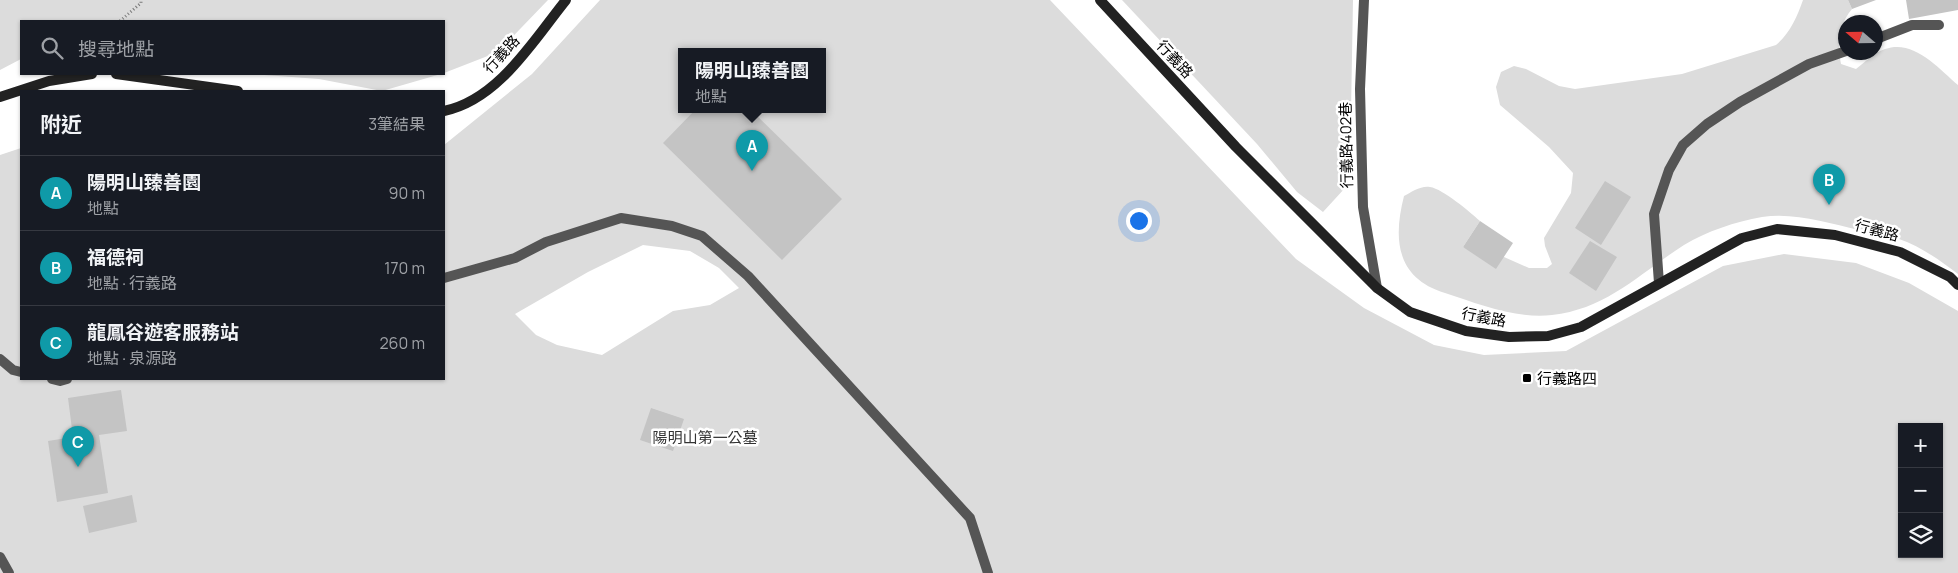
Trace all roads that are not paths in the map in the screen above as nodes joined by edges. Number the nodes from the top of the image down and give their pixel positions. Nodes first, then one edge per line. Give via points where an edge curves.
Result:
1 (566, 0) edge
2 (1100, 0) edge
3 (1364, 0) edge
4 (1939, 25) dead end
5 (1883, 36) edge
6 (1838, 53) edge
7 (86, 75) edge
8 (123, 75) edge
9 (20, 90) edge
10 (21, 90) edge
11 (231, 90) edge
12 (0, 97) edge
13 (445, 111) edge
14 (445, 278) edge
15 (1659, 283) junction
16 (1958, 285) edge
17 (1377, 288) junction
18 (0, 359) edge
19 (20, 372) edge
20 (0, 557) edge
21 (9, 573) edge
22 (988, 573) edge

1 - 13 street, 行義路 via 516,62 491,87 461,107
2 - 17 street, 行義路 via 1236,147
3 - 17 street, 行義路402巷 via 1361,173 1363,207
4 - 5 street via 1912,26
6 - 15 street via 1809,64 1740,102 1707,124 1684,145 1669,170 1654,214
7 - 10 street via 49,81
8 - 11 street
9 - 12 street
14 - 22 street via 515,258 546,242 621,218 672,226 702,236 748,276 970,518
15 - 16 street, 行義路 via 1742,238 1777,229 1835,235 1900,252 1950,277
15 - 17 street, 行義路 via 1581,327 1548,336 1528,337 1466,331 1410,312
18 - 19 street
20 - 21 street

